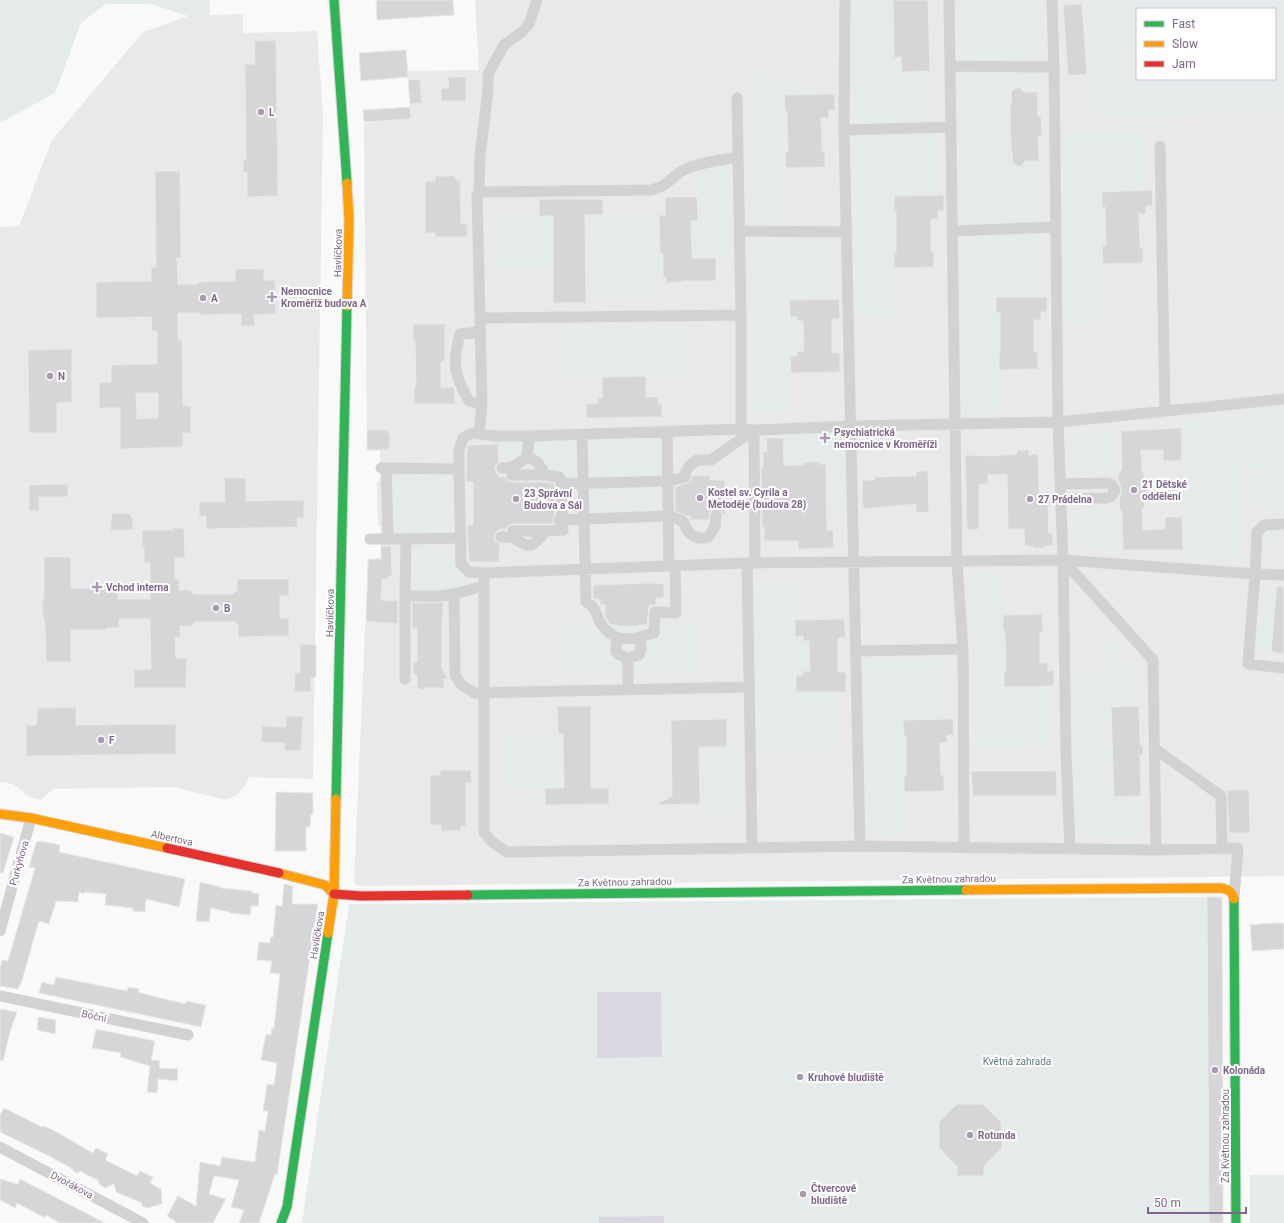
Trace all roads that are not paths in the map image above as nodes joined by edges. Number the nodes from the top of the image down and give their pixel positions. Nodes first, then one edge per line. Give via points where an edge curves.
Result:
1 (334, 0) edge
2 (537, 0) edge
3 (845, 0) edge
4 (949, 0) edge
5 (1052, 0) edge
6 (950, 66) junction
7 (1054, 67) junction
8 (737, 98) dead end
9 (951, 127) junction
10 (844, 130) junction
11 (1160, 146) dead end
12 (738, 157) junction
13 (479, 192) junction
14 (1056, 227) junction
15 (740, 231) junction
16 (953, 231) junction
17 (847, 232) junction
18 (741, 315) junction
19 (480, 318) junction
20 (480, 332) junction
21 (1284, 399) edge
22 (482, 404) junction
23 (1165, 411) junction
24 (1058, 422) junction
25 (956, 425) junction
26 (851, 426) junction
27 (741, 429) junction
28 (754, 430) junction
29 (667, 431) junction
30 (479, 434) junction
31 (582, 434) junction
32 (529, 436) junction
33 (527, 458) junction
34 (459, 469) junction
35 (545, 475) junction
36 (668, 481) junction
37 (583, 483) junction
38 (562, 484) junction
39 (1060, 484) junction
40 (1061, 498) junction
41 (716, 515) dead end
42 (668, 516) junction
43 (584, 519) junction
44 (561, 520) junction
45 (1284, 524) edge
46 (506, 537) dead end
47 (461, 538) junction
48 (370, 539) dead end
49 (388, 539) junction
50 (406, 539) junction
51 (1063, 560) junction
52 (957, 562) junction
53 (751, 563) junction
54 (854, 563) junction
55 (672, 566) junction
56 (585, 569) junction
57 (484, 573) junction
58 (1255, 574) junction
59 (1284, 575) edge
60 (484, 586) junction
61 (454, 594) junction
62 (405, 596) junction
63 (636, 638) junction
64 (620, 639) junction
65 (962, 649) junction
66 (856, 651) junction
67 (628, 658) junction
68 (1284, 668) edge
69 (405, 679) dead end
70 (749, 687) junction
71 (628, 689) junction
72 (485, 692) junction
73 (1155, 749) junction
74 (0, 814) edge
75 (31, 818) junction
76 (860, 846) junction
77 (752, 847) junction
78 (964, 847) junction
79 (1070, 848) junction
80 (1222, 848) junction
81 (1156, 850) junction
82 (334, 894) junction
83 (1234, 898) junction
84 (0, 930) edge
85 (0, 996) edge
86 (188, 1035) dead end
87 (0, 1147) edge
88 (143, 1223) edge
89 (281, 1223) edge
90 (1236, 1223) edge

1 - 82 street, Havlíčkova via 349,220
2 - 13 street via 529,24 504,46 488,74
3 - 10 street
4 - 6 street
5 - 7 street
6 - 7 street
6 - 9 street
7 - 14 street
8 - 12 street
9 - 10 street
9 - 16 street
10 - 17 street
11 - 23 street
12 - 13 street via 693,166 678,173 665,185 651,190
12 - 15 street
13 - 19 street
14 - 16 street
14 - 24 street
15 - 17 street
15 - 18 street
16 - 25 street
17 - 26 street
18 - 19 street
18 - 27 street
19 - 20 street
20 - 22 street
20 - 22 street via 460,334 455,358 460,386 469,401
21 - 23 street
22 - 30 street
23 - 24 street
24 - 25 street
24 - 39 street
25 - 26 street
25 - 52 street
26 - 28 street
26 - 54 street
27 - 28 street
27 - 29 street
28 - 36 street via 712,460 697,460 689,466 685,477
28 - 53 street
29 - 31 street
29 - 36 street
30 - 32 street
30 - 34 street via 472,433 463,438 459,450
31 - 32 street
31 - 37 street
32 - 33 street
33 - 35 street via 536,461
33 - 35 street via 507,467 512,475
34 - 47 street
34 - 49 street via 383,468
35 - 38 street via 559,477
36 - 37 street
36 - 42 street
37 - 38 street
37 - 43 street
38 - 44 street
39 - 40 street
39 - 40 street via 1108,483 1112,484 1115,491 1107,498
40 - 51 street
41 - 42 street via 715,527 708,537 702,539 689,531 685,523
42 - 43 street
42 - 55 street
43 - 44 street
43 - 56 street
44 - 46 street via 563,530 545,531 532,545
45 - 58 street via 1264,525 1257,532
47 - 50 street
47 - 57 street via 461,564 469,572
48 - 49 street
49 - 50 street
50 - 62 street
51 - 52 street
51 - 58 street
51 - 73 street via 1153,660
51 - 79 street
52 - 54 street
52 - 65 street
53 - 54 street
53 - 55 street
53 - 70 street
54 - 66 street
55 - 56 street
55 - 63 street via 676,613 655,612 654,633
56 - 57 street
56 - 64 street via 586,602 593,606 601,625
57 - 60 street
58 - 59 street
58 - 68 street via 1248,664
60 - 61 street
60 - 72 street
61 - 62 street
61 - 72 street via 455,674 458,682 465,688 475,693
62 - 69 street
63 - 64 street
63 - 67 street via 640,641 642,649 639,654
64 - 67 street via 616,644 616,652
65 - 66 street
65 - 78 street
66 - 76 street
67 - 71 street
70 - 71 street
70 - 77 street
71 - 72 street
72 - 77 street via 484,832 492,842 507,852
73 - 80 street via 1221,796
73 - 81 street
74 - 75 street, Albertova
75 - 82 street, Albertova via 325,884
75 - 84 street, Purkyňova
76 - 77 street
76 - 78 street
78 - 79 street
79 - 81 street
80 - 81 street
80 - 83 street via 1238,848
82 - 83 street, Za Květnou zahradou via 361,896 1220,888 1228,889
82 - 89 street, Havlíčkova via 287,1207
83 - 90 street, Za Květnou zahradou
85 - 86 street, Boční
87 - 88 street, Dvořákova

